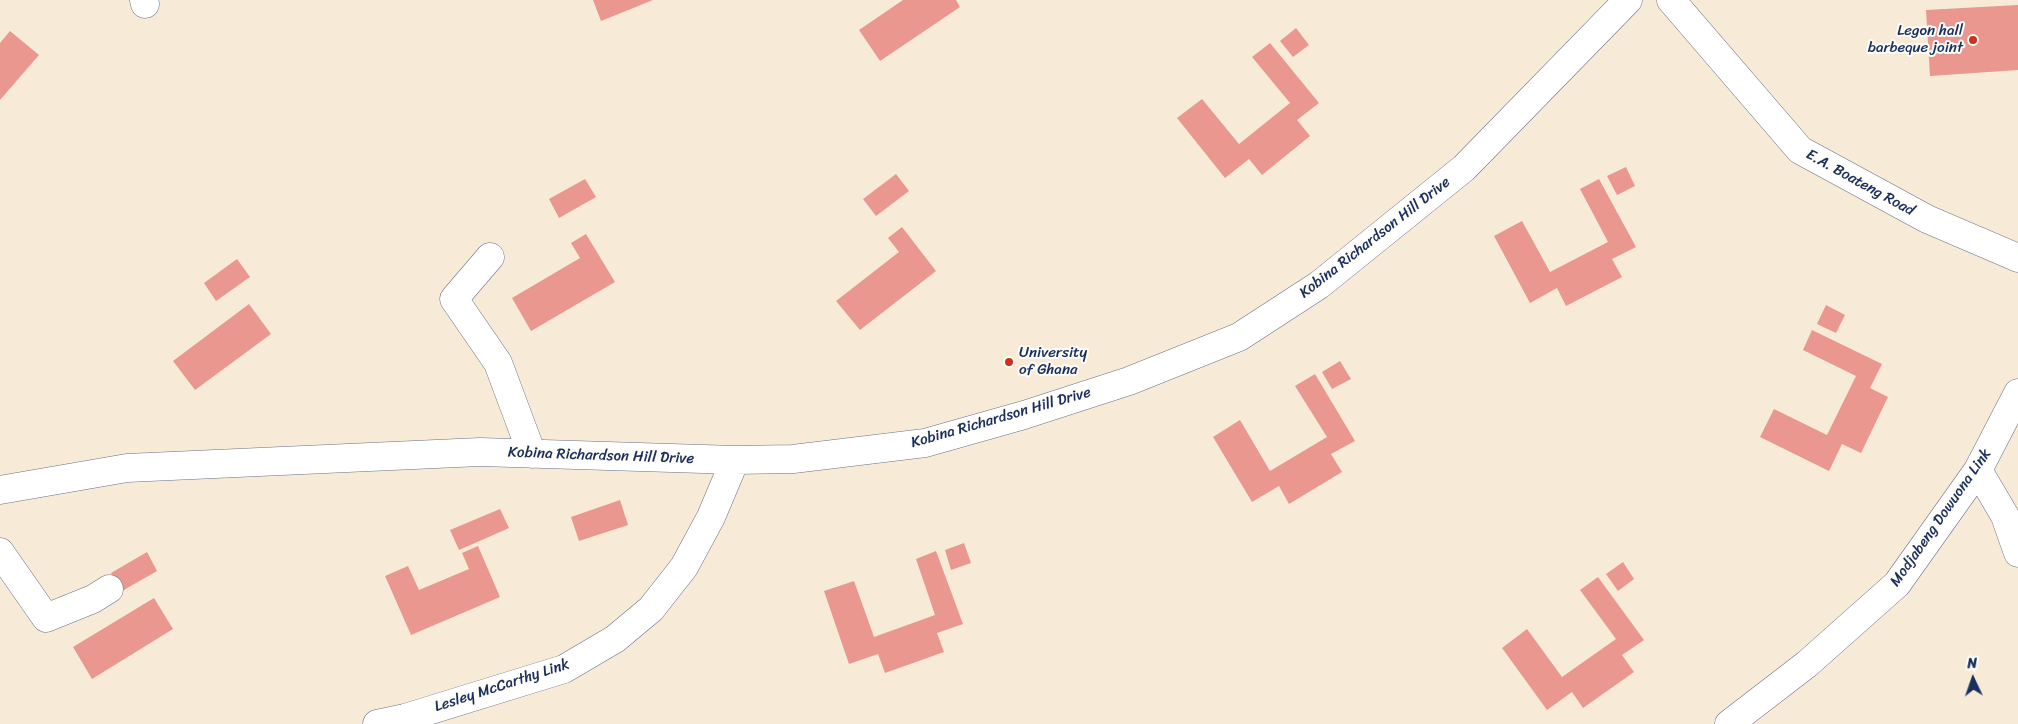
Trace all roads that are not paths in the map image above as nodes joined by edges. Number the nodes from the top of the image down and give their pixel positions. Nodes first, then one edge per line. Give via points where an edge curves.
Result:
1 (1628, 0) edge
2 (1671, 0) edge
3 (490, 257) dead end
4 (2018, 258) edge
5 (2018, 393) edge
6 (532, 454) junction
7 (735, 460) junction
8 (1978, 470) junction
9 (0, 490) edge
10 (0, 552) edge
11 (2018, 553) edge
12 (109, 589) dead end
13 (455, 713) edge
14 (377, 724) edge
15 (1729, 724) edge

1 - 7 street, Kobina Richardson Hill Drive via 1464,168 1319,285 1239,337 1129,381 926,443 793,459
2 - 4 street, E.A. Boateng Road via 1800,150 1927,219
3 - 6 street via 454,299 498,363
5 - 8 street, Modjabeng Dowuona Link
6 - 7 street, Kobina Richardson Hill Drive
6 - 9 street, Kobina Richardson Hill Drive via 480,452 127,468
7 - 13 street, Lesley McCarthy Link via 711,517 684,567 651,609 615,639 564,669
8 - 11 street via 2005,516
8 - 15 street, Modjabeng Dowuona Link via 1897,584 1807,664
10 - 12 street via 46,618
13 - 14 street, Lesley McCarthy Link

